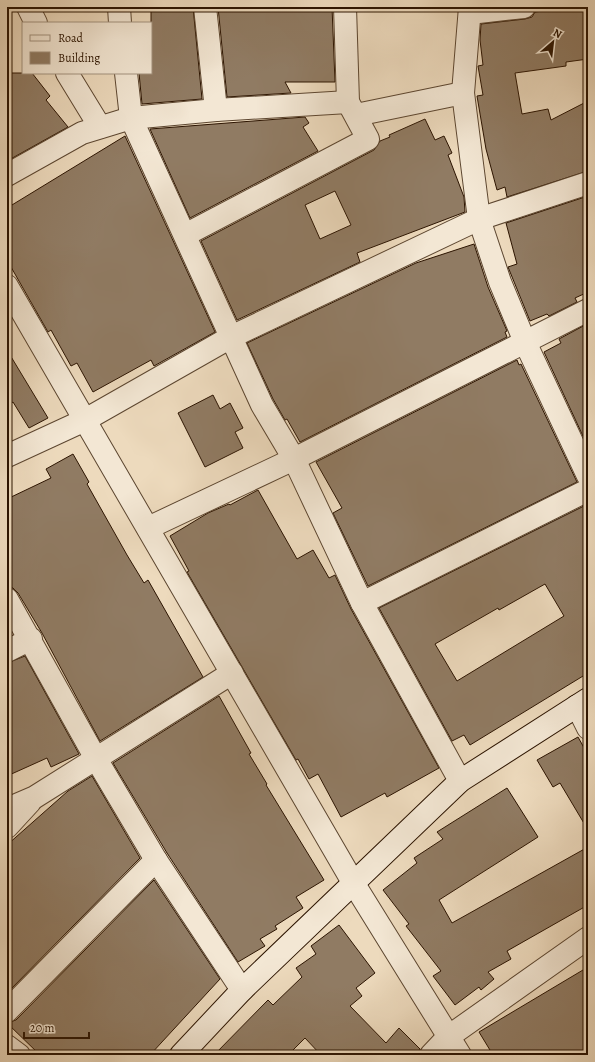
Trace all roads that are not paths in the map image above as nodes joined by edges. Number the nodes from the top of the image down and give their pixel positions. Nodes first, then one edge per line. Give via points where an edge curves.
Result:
1 (119, 7) edge
2 (205, 7) edge
3 (345, 7) edge
4 (524, 7) edge
5 (470, 10) edge
6 (120, 22) edge
7 (68, 74) edge
8 (126, 74) edge
9 (463, 93) junction
10 (352, 108) junction
11 (216, 110) junction
12 (131, 118) junction
13 (100, 127) junction
14 (7, 175) edge
15 (588, 183) edge
16 (479, 219) junction
17 (185, 235) junction
18 (7, 286) edge
19 (588, 310) edge
20 (231, 337) junction
21 (525, 342) junction
22 (85, 420) junction
23 (7, 456) edge
24 (294, 459) junction
25 (588, 476) edge
26 (588, 490) edge
27 (148, 528) junction
28 (7, 599) edge
29 (362, 603) junction
30 (31, 640) junction
31 (7, 651) edge
32 (232, 673) junction
33 (582, 703) edge
34 (588, 728) edge
35 (95, 758) junction
36 (460, 781) junction
37 (35, 797) junction
38 (7, 809) edge
39 (7, 827) edge
40 (156, 860) junction
41 (354, 884) junction
42 (588, 938) edge
43 (242, 990) junction
44 (7, 1011) edge
45 (448, 1037) junction
46 (7, 1046) edge
47 (19, 1055) edge
48 (181, 1055) edge
49 (431, 1055) edge
50 (460, 1055) edge

1 - 6 street
2 - 11 street
3 - 10 street
4 - 5 street
5 - 9 street
7 - 13 street
8 - 12 street
9 - 10 street
9 - 16 street
10 - 11 street
10 - 17 street via 368,140
11 - 12 street
12 - 13 street
12 - 17 street
13 - 14 street via 82,133
15 - 16 street
16 - 20 street
16 - 21 street via 500,282
17 - 20 street
18 - 22 street
19 - 21 street
20 - 22 street
20 - 24 street via 262,405
21 - 24 street
21 - 25 street
22 - 23 street
22 - 27 street
24 - 27 street
24 - 29 street
26 - 29 street
27 - 32 street
28 - 30 street
29 - 36 street
30 - 31 street
30 - 35 street
32 - 35 street
32 - 41 street
33 - 34 street
33 - 36 street
35 - 37 street
35 - 40 street
36 - 41 street
37 - 38 street
37 - 39 street
40 - 43 street
40 - 44 street
41 - 43 street
41 - 45 street
42 - 45 street
43 - 48 street
45 - 49 street
45 - 50 street
46 - 47 street

